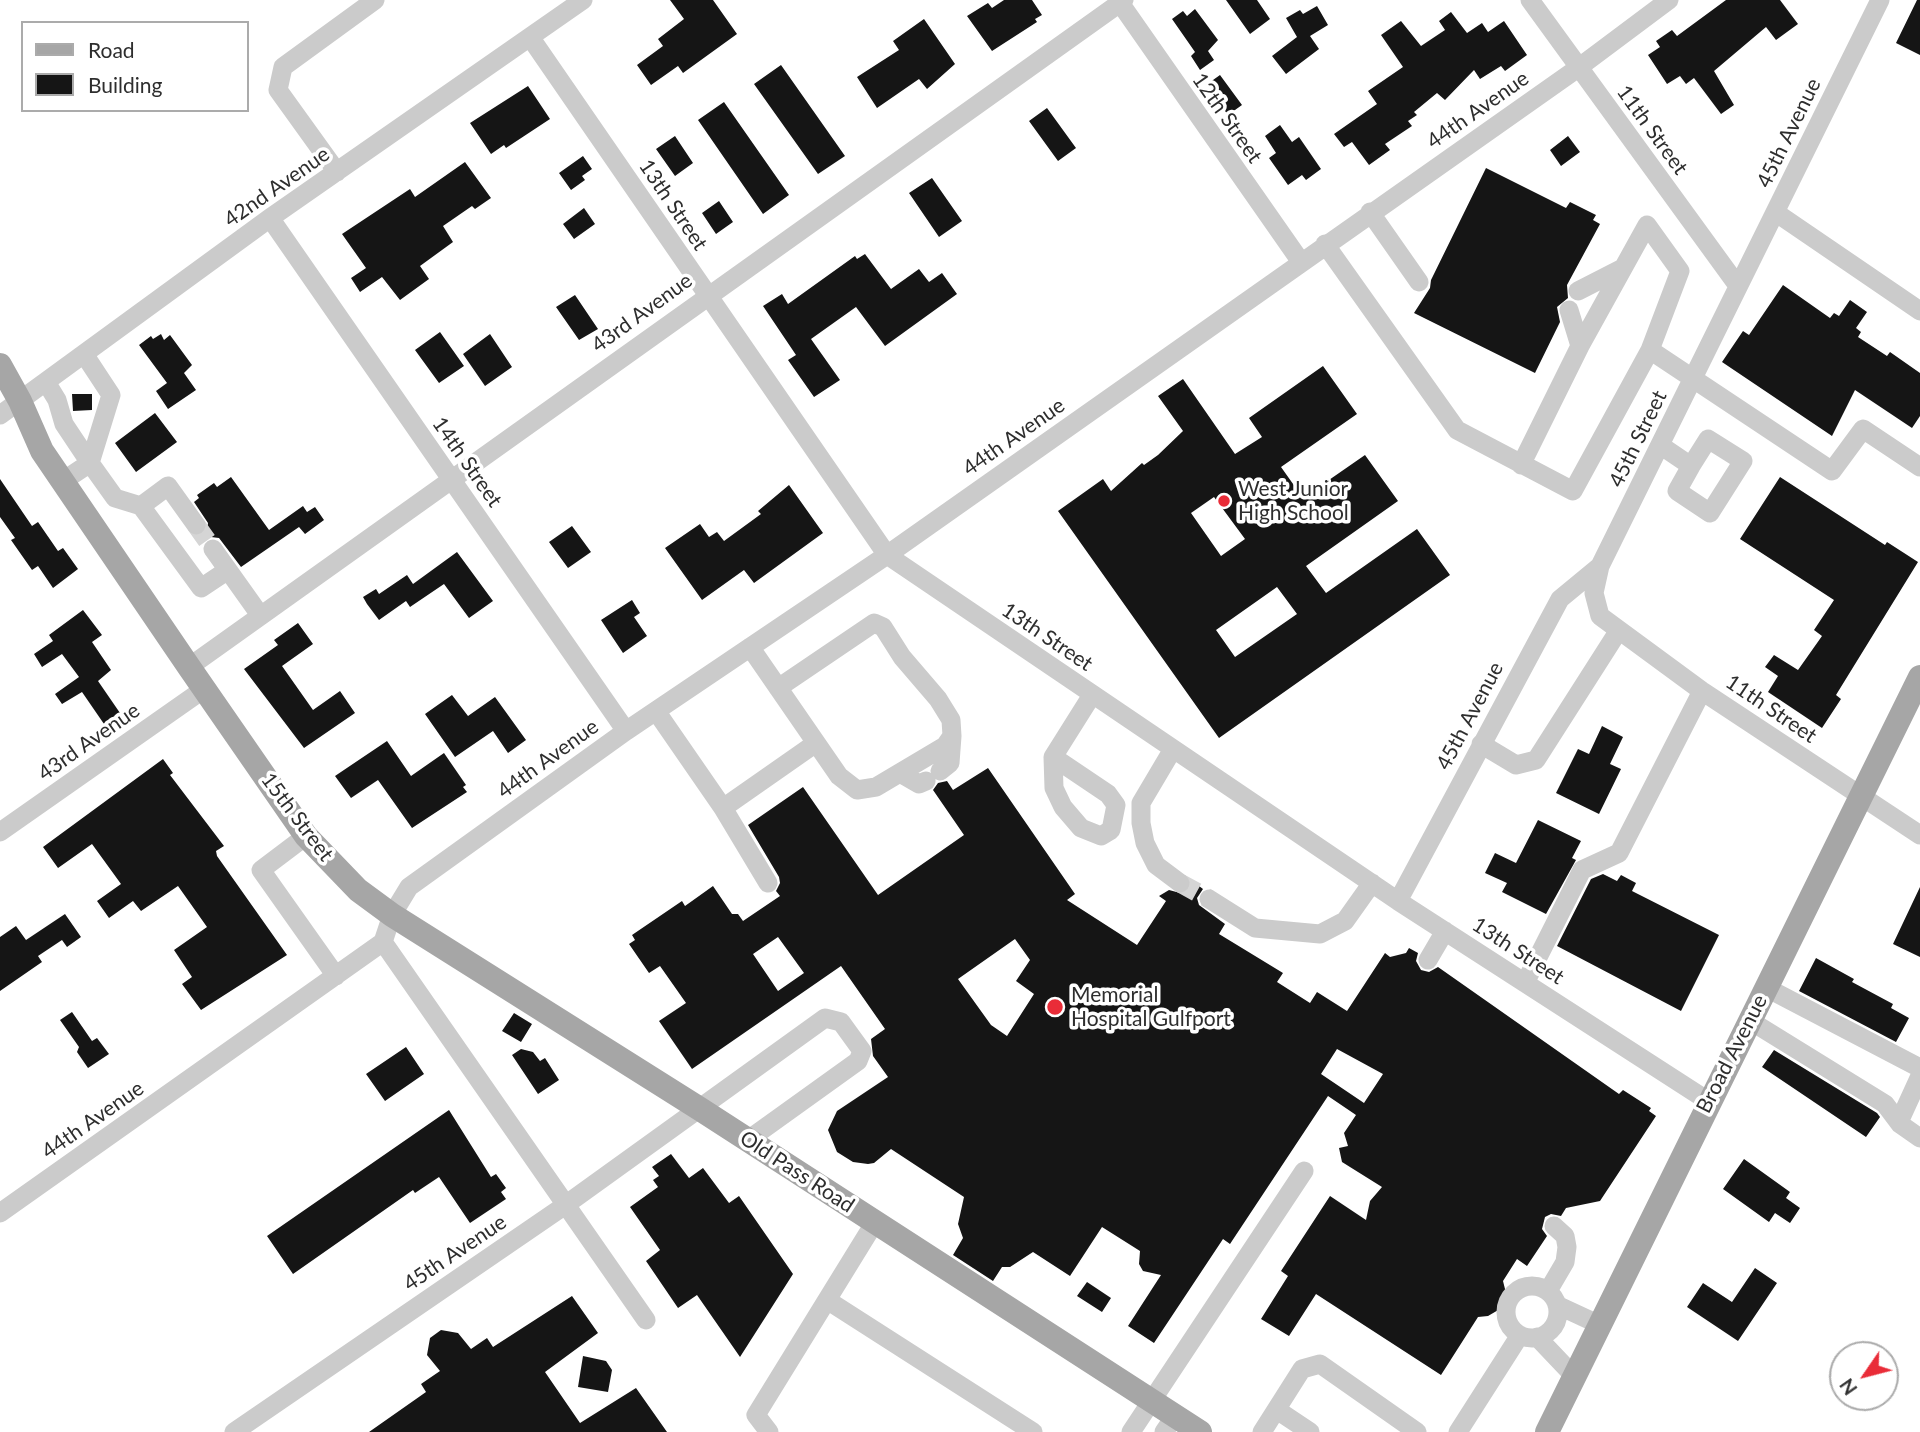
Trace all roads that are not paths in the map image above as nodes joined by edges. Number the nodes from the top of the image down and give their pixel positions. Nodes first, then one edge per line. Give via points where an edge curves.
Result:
1 (375, 0) edge
2 (583, 0) edge
3 (1530, 0) edge
4 (1669, 0) edge
5 (1880, 0) edge
6 (1121, 1) edge
7 (530, 37) junction
8 (1578, 68) junction
9 (337, 172) junction
10 (1370, 212) junction
11 (1775, 212) junction
12 (270, 218) junction
13 (1325, 244) junction
14 (1301, 262) junction
15 (1621, 269) junction
16 (1419, 282) dead end
17 (1738, 286) junction
18 (1578, 291) dead end
19 (707, 295) junction
20 (1569, 310) dead end
21 (1920, 311) edge
22 (1580, 346) junction
23 (1650, 350) junction
24 (84, 354) junction
25 (0, 365) edge
26 (1693, 377) junction
27 (46, 382) junction
28 (20, 401) junction
29 (0, 415) edge
30 (1660, 444) junction
31 (90, 463) junction
32 (1521, 465) junction
33 (1691, 466) dead end
34 (1920, 467) edge
35 (451, 478) junction
36 (62, 481) junction
37 (141, 506) junction
38 (196, 525) tunnel mouth
39 (213, 549) tunnel mouth
40 (887, 555) junction
41 (1600, 566) junction
42 (228, 570) junction
43 (260, 615) junction
44 (1600, 616) joint
45 (1619, 630) junction
46 (750, 647) junction
47 (189, 667) junction
48 (1920, 677) edge
49 (778, 688) junction
50 (204, 689) junction
51 (1702, 691) junction
52 (1092, 695) junction
53 (656, 710) junction
54 (626, 731) junction
55 (952, 737) junction
56 (816, 743) junction
57 (1481, 744) junction
58 (1173, 749) junction
59 (1053, 757) dead end
60 (900, 773) junction
61 (1861, 796) junction
62 (723, 808) junction
63 (0, 832) edge
64 (1920, 835) edge
65 (306, 836) junction
66 (768, 883) dead end
67 (1180, 883) tunnel mouth
68 (1372, 883) junction
69 (1209, 899) tunnel mouth
70 (1398, 901) junction
71 (392, 915) junction
72 (1445, 931) junction
73 (383, 942) junction
74 (1428, 960) dead end
75 (336, 976) junction
76 (1525, 983) junction
77 (1765, 987) junction
78 (1749, 1020) junction
79 (1920, 1068) edge
80 (1920, 1076) edge
81 (1708, 1101) junction
82 (700, 1109) junction
83 (1899, 1122) junction
84 (1920, 1138) edge
85 (748, 1140) junction
86 (1304, 1171) dead end
87 (564, 1206) junction
88 (0, 1213) edge
89 (875, 1222) junction
90 (1554, 1226) dead end
91 (1553, 1298) junction
92 (827, 1300) junction
93 (646, 1320) dead end
94 (1598, 1324) junction
95 (1529, 1336) junction
96 (1574, 1376) junction
97 (1151, 1401) junction
98 (1277, 1410) junction
99 (1170, 1424) edge
100 (234, 1432) edge
101 (769, 1432) edge
102 (1033, 1432) edge
103 (1130, 1432) edge
104 (1200, 1432) edge
105 (1262, 1432) edge
106 (1310, 1432) edge
107 (1417, 1432) edge
108 (1458, 1432) edge
109 (1546, 1432) edge

1 - 9 street via 283,67 278,90
2 - 7 street, 42nd Avenue
3 - 8 street, 11th Street
4 - 8 street, 44th Avenue
5 - 11 street, 45th Avenue
6 - 14 street, 12th Street
6 - 19 street, 43rd Avenue
7 - 9 street, 42nd Avenue
7 - 19 street, 13th Street
8 - 10 street, 44th Avenue
8 - 17 street, 11th Street
9 - 12 street, 42nd Avenue
10 - 13 street, 44th Avenue
10 - 16 street
11 - 17 street, 45th Avenue
11 - 21 street
12 - 24 street, 42nd Avenue
12 - 35 street, 14th Street
13 - 14 street, 44th Avenue
13 - 32 street via 1457,430
14 - 40 street, 44th Avenue
15 - 18 street
15 - 22 street
15 - 23 street via 1647,225 1680,271
17 - 26 street, 45th Street
19 - 35 street, 43rd Avenue
19 - 40 street, 13th Street
20 - 22 street
22 - 32 street
23 - 26 street
23 - 32 street via 1573,491
24 - 27 street, 42nd Avenue
24 - 31 street via 111,395
25 - 28 main road, 15th Street
26 - 30 street, 45th Street
26 - 34 street via 1832,471 1863,429
27 - 28 street, 42nd Avenue
27 - 31 street via 64,424
28 - 29 street, 42nd Avenue
28 - 36 main road, 15th Street via 42,451
30 - 33 street
30 - 41 street, 45th Street
31 - 36 street
31 - 37 street via 115,498
35 - 43 street, 43rd Avenue
35 - 54 street, 14th Street
36 - 47 main road, 15th Street
37 - 38 street via 168,486
37 - 42 street via 201,589
39 - 42 street
40 - 46 street, 44th Avenue
40 - 52 street, 13th Street
41 - 44 street, 45th Street via 1594,593
41 - 57 street, 45th Avenue via 1560,599
42 - 43 street
43 - 47 street, 43rd Avenue
44 - 45 street, 11th Street
45 - 51 street, 11th Street
45 - 57 street via 1536,760 1516,765
46 - 49 street
46 - 53 street, 44th Avenue
47 - 50 main road, 15th Street
48 - 61 main road, Broad Avenue
49 - 55 street via 873,623 883,627 938,699 951,720
49 - 56 street
50 - 63 street, 43rd Avenue
50 - 65 main road, 15th Street
51 - 61 street, 11th Street
51 - 76 street via 1619,853 1582,870
52 - 58 street, 13th Street
52 - 59 street
53 - 54 street, 44th Avenue
53 - 62 street
54 - 71 street, 44th Avenue via 409,887
55 - 60 street
55 - 60 street via 950,763 933,776 919,784
56 - 60 street via 839,776 857,790 876,787
56 - 62 street
57 - 70 street, 45th Avenue
58 - 67 street via 1141,803 1141,823 1156,865
58 - 68 street, 13th Street
61 - 64 street, 11th Street
61 - 77 main road, Broad Avenue
62 - 66 street
65 - 71 main road, 15th Street via 358,890
65 - 75 street via 261,870
68 - 69 street via 1345,921 1320,934 1255,928
68 - 70 street, 13th Street
70 - 72 street, 13th Street
71 - 73 street
71 - 82 main road, Old Pass Road
72 - 74 street
72 - 76 street, 13th Street
73 - 75 street, 44th Avenue
73 - 87 street
75 - 88 street, 44th Avenue
76 - 81 street, 13th Street
77 - 78 main road, Broad Avenue
77 - 79 street
78 - 81 main road, Broad Avenue
78 - 83 street via 1885,1104
80 - 83 street
81 - 94 main road, Broad Avenue
82 - 85 main road, Old Pass Road
82 - 85 street, 45th Avenue via 825,1018 841,1022 862,1051 858,1061
82 - 87 street, 45th Avenue
83 - 84 street
85 - 89 main road, Old Pass Road
86 - 97 street
87 - 93 street
87 - 100 street, 45th Avenue
89 - 92 street
89 - 97 main road, Old Pass Road
90 - 91 street via 1565,1236 1567,1247
91 - 94 street
91 - 95 street via 1556,1322 1552,1329
91 - 95 street via 1541,1287 1524,1287 1510,1298 1508,1323
92 - 101 street via 756,1415
92 - 102 street
94 - 96 main road, Broad Avenue
95 - 96 street
95 - 108 street
96 - 109 main road, Broad Avenue
97 - 99 main road, Old Pass Road
97 - 103 street
98 - 105 street
98 - 106 street
98 - 107 street via 1302,1369 1320,1364
99 - 104 main road, Old Pass Road

